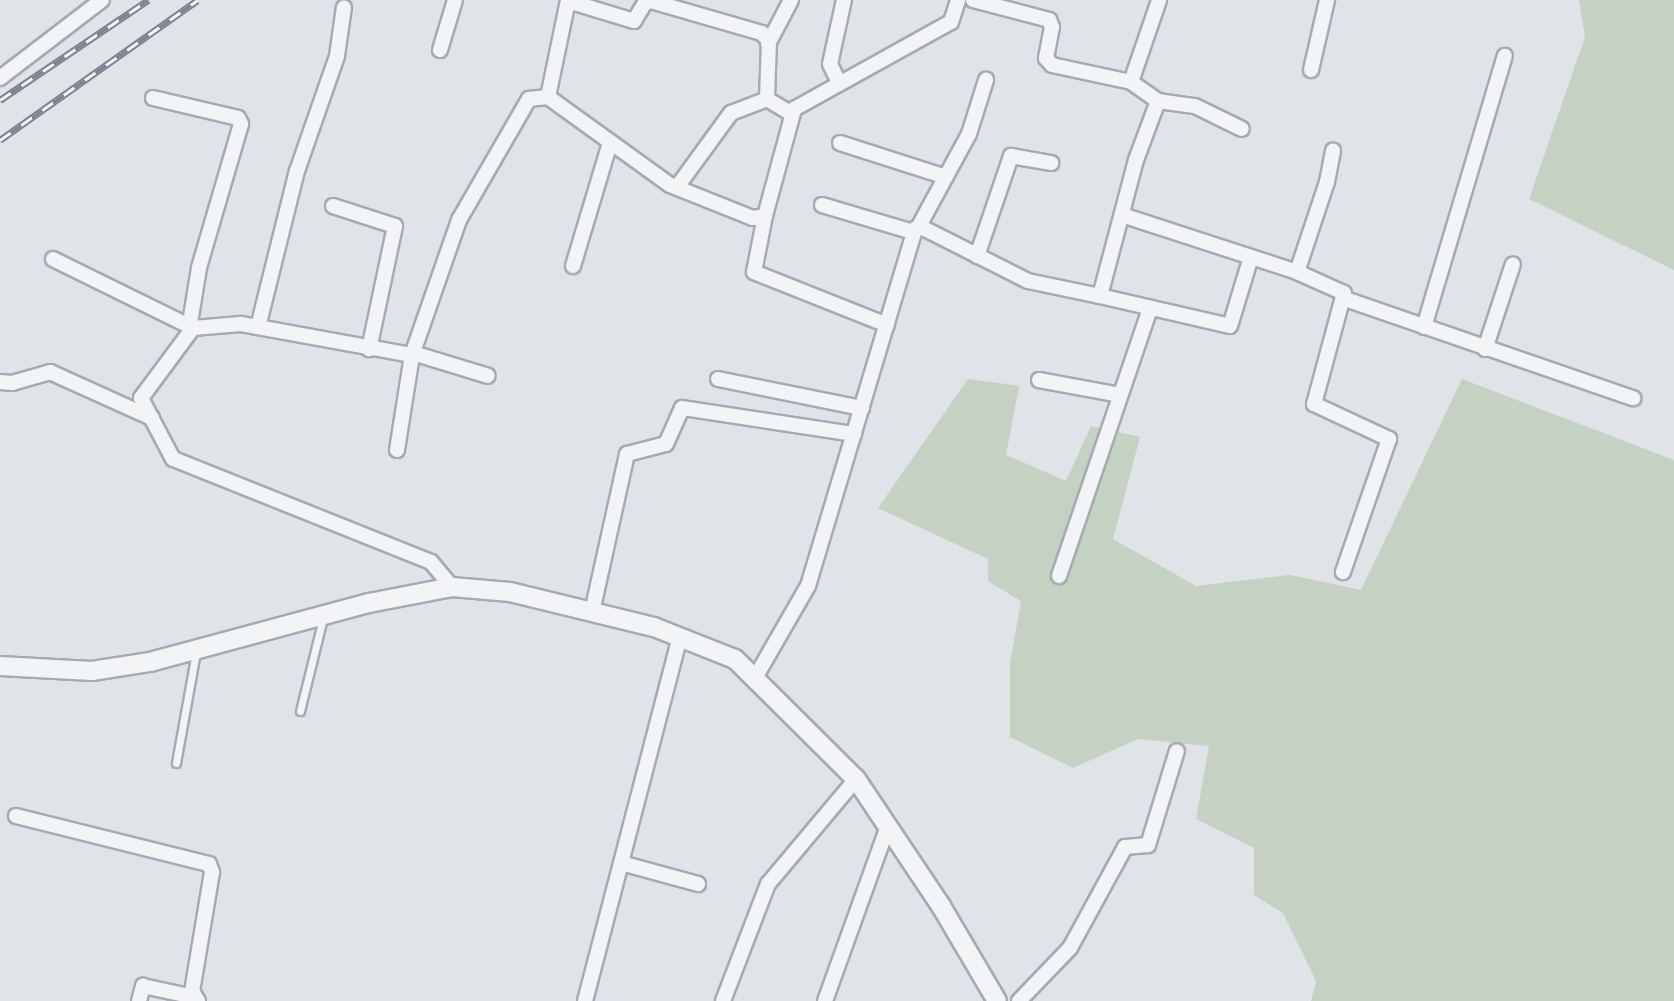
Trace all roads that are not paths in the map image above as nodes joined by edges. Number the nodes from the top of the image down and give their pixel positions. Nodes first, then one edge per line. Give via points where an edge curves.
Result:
1 (102, 0) edge
2 (455, 0) edge
3 (791, 0) edge
4 (844, 0) edge
5 (958, 0) edge
6 (972, 0) edge
7 (1159, 0) edge
8 (1327, 0) edge
9 (568, 1) edge
10 (344, 7) dead end
11 (768, 44) junction
12 (440, 50) dead end
13 (1505, 56) dead end
14 (1311, 70) dead end
15 (0, 78) edge
16 (986, 80) dead end
17 (1130, 82) junction
18 (839, 83) junction
19 (548, 97) junction
20 (153, 98) dead end
21 (767, 99) junction
22 (1158, 101) junction
23 (790, 113) junction
24 (1242, 129) dead end
25 (610, 143) junction
26 (840, 143) dead end
27 (1333, 151) dead end
28 (1051, 163) dead end
29 (946, 177) junction
30 (677, 187) junction
31 (822, 205) dead end
32 (333, 206) dead end
33 (1122, 215) junction
34 (765, 216) junction
35 (916, 229) junction
36 (977, 256) junction
37 (1251, 257) junction
38 (53, 258) dead end
39 (1513, 264) dead end
40 (573, 266) dead end
41 (1297, 272) junction
42 (1100, 296) junction
43 (1345, 299) junction
44 (1150, 308) junction
45 (887, 325) junction
46 (191, 326) junction
47 (258, 327) junction
48 (1424, 327) junction
49 (369, 349) junction
50 (1485, 349) junction
51 (412, 354) junction
52 (488, 376) dead end
53 (718, 379) dead end
54 (1039, 380) dead end
55 (0, 382) edge
56 (1120, 395) junction
57 (1633, 398) dead end
58 (862, 408) junction
59 (152, 418) junction
60 (855, 434) junction
61 (397, 450) dead end
62 (1343, 572) dead end
63 (1059, 576) dead end
64 (452, 587) junction
65 (592, 612) junction
66 (323, 618) junction
67 (680, 637) junction
68 (196, 652) junction
69 (0, 666) edge
70 (755, 678) junction
71 (300, 711) dead end
72 (1177, 751) dead end
73 (176, 763) dead end
74 (856, 779) junction
75 (16, 816) dead end
76 (888, 827) junction
77 (621, 863) junction
78 (698, 884) dead end
79 (196, 999) edge
80 (139, 1001) edge
81 (585, 1001) edge
82 (723, 1001) edge
83 (825, 1001) edge
84 (997, 1001) edge
85 (1018, 1001) edge

1 - 15 street
2 - 12 street
3 - 11 street
4 - 18 street via 830,64
5 - 18 street via 951,22
6 - 17 street via 1049,20 1052,27 1046,58 1052,65
7 - 17 street
8 - 14 street
9 - 11 street via 634,21 651,1 762,33
9 - 19 street
10 - 47 street via 337,56 298,171
11 - 21 street
13 - 48 street
16 - 29 street via 970,134
17 - 22 street
18 - 23 street
19 - 25 street
19 - 51 street via 526,100 470,198
20 - 46 street via 238,118 241,124 199,268
21 - 23 street
21 - 30 street via 731,113
22 - 24 street via 1195,106
22 - 33 street
23 - 34 street
25 - 30 street
25 - 40 street
26 - 29 street
27 - 41 street via 1328,182
28 - 36 street via 1011,156
29 - 35 street
30 - 34 street via 752,218
31 - 35 street
32 - 49 street via 395,226
33 - 37 street
33 - 42 street
34 - 45 street via 754,272
35 - 36 street
35 - 45 street
36 - 42 street via 1028,281
37 - 41 street
37 - 44 street via 1230,326
38 - 46 street via 114,292
39 - 50 street
41 - 43 street via 1341,289
42 - 44 street
43 - 48 street
43 - 62 street via 1314,404 1389,439
44 - 56 street
45 - 58 street
46 - 47 street via 227,323
46 - 59 street via 142,394
47 - 49 street
48 - 50 street
49 - 51 street
50 - 57 street
51 - 52 street
51 - 61 street
53 - 58 street
54 - 56 street
55 - 59 street via 50,372
56 - 63 street
58 - 60 street
59 - 64 street via 177,462 431,562
60 - 65 street via 682,408 666,444 627,454
60 - 70 street via 808,586
64 - 65 street via 510,592
64 - 66 street via 369,603
65 - 67 street
66 - 68 street
66 - 71 lane
67 - 70 street via 735,659
67 - 77 street
68 - 69 street via 92,671
68 - 73 lane
70 - 74 street
72 - 85 street via 1148,845 1125,847 1070,948
74 - 76 street
74 - 82 street via 768,884
75 - 79 street via 209,864 212,872
76 - 83 street
76 - 84 street
77 - 78 street
77 - 81 street
79 - 80 street via 143,986

